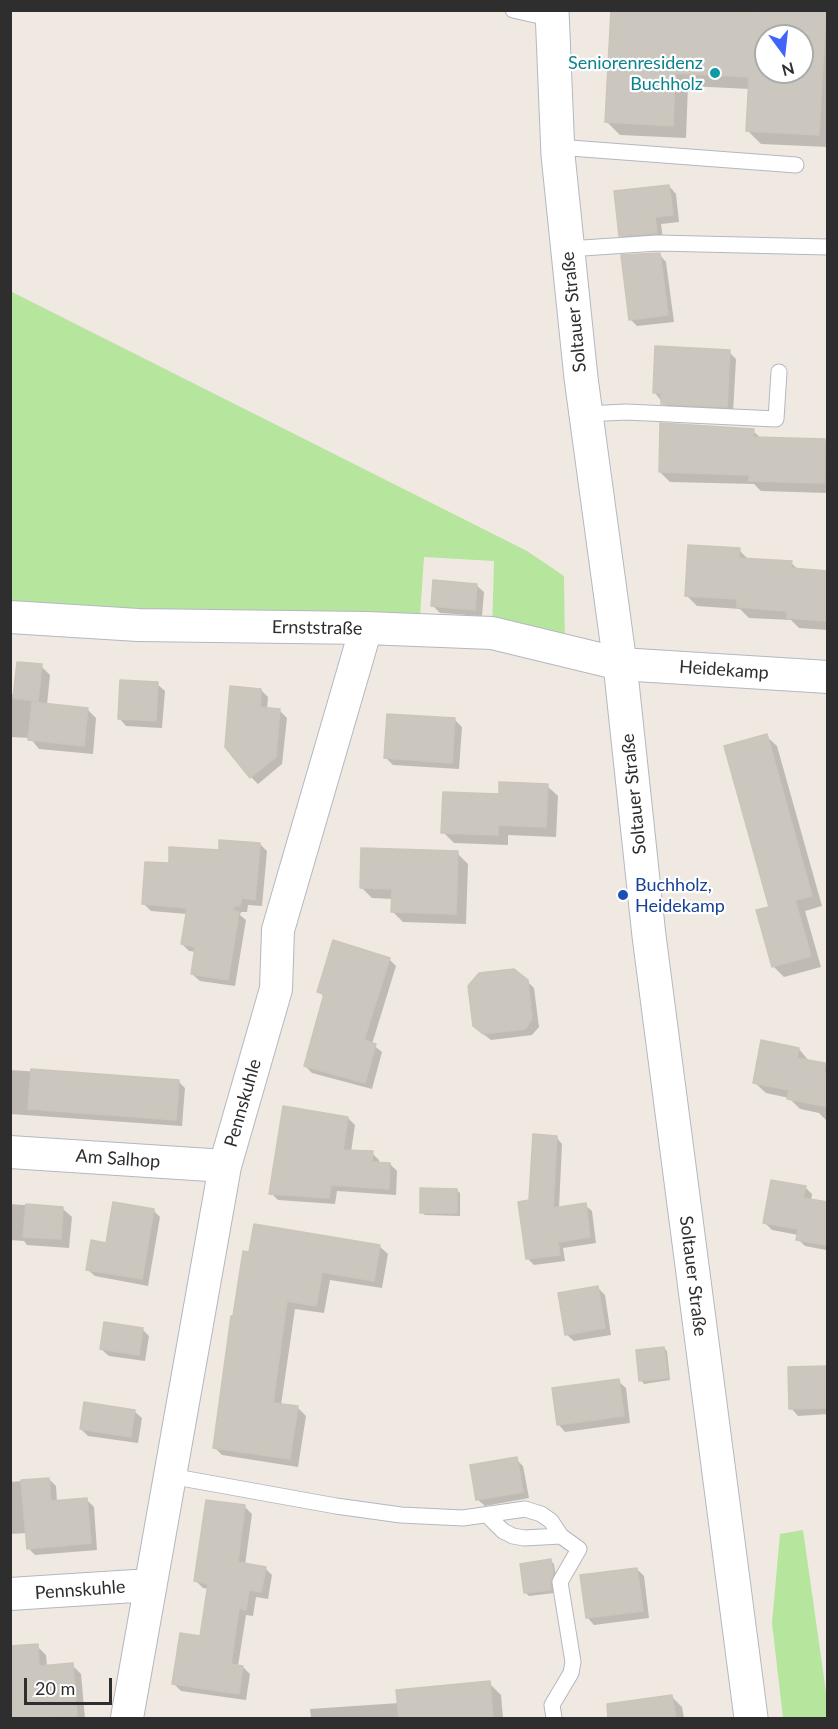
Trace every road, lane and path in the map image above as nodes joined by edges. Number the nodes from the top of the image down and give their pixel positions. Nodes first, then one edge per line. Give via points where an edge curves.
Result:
1 (513, 10) edge
2 (553, 15) edge
3 (557, 147) junction
4 (796, 165) dead end
5 (828, 247) edge
6 (568, 249) junction
7 (779, 372) dead end
8 (586, 414) junction
9 (10, 617) edge
10 (366, 628) junction
11 (620, 664) junction
12 (828, 677) edge
13 (10, 1152) edge
14 (225, 1166) junction
15 (170, 1476) junction
16 (487, 1515) junction
17 (561, 1536) junction
18 (150, 1585) junction
19 (10, 1594) edge
20 (127, 1719) edge
21 (554, 1719) edge
22 (751, 1719) edge

1 - 2 lane
2 - 3 main road, Soltauer Straße
3 - 4 lane
3 - 6 main road, Soltauer Straße
5 - 6 lane via 657,243
6 - 8 main road, Soltauer Straße
7 - 8 lane via 776,419 626,412
8 - 11 main road, Soltauer Straße
9 - 10 street, Ernststraße via 138,624
10 - 11 street, Ernststraße via 492,633
10 - 14 street, Pennskuhle via 278,930 276,989
11 - 12 street, Heidekamp
11 - 22 main road, Soltauer Straße via 649,936
13 - 14 street, Am Salhop
14 - 15 street, Pennskuhle
15 - 16 lane via 372,1511 463,1518
15 - 18 street, Pennskuhle
16 - 17 lane via 513,1536
16 - 17 lane via 525,1509 551,1521
17 - 21 lane via 579,1549 560,1582 573,1662 571,1673 552,1705
18 - 19 street, Pennskuhle
18 - 20 street, Pennskuhle

